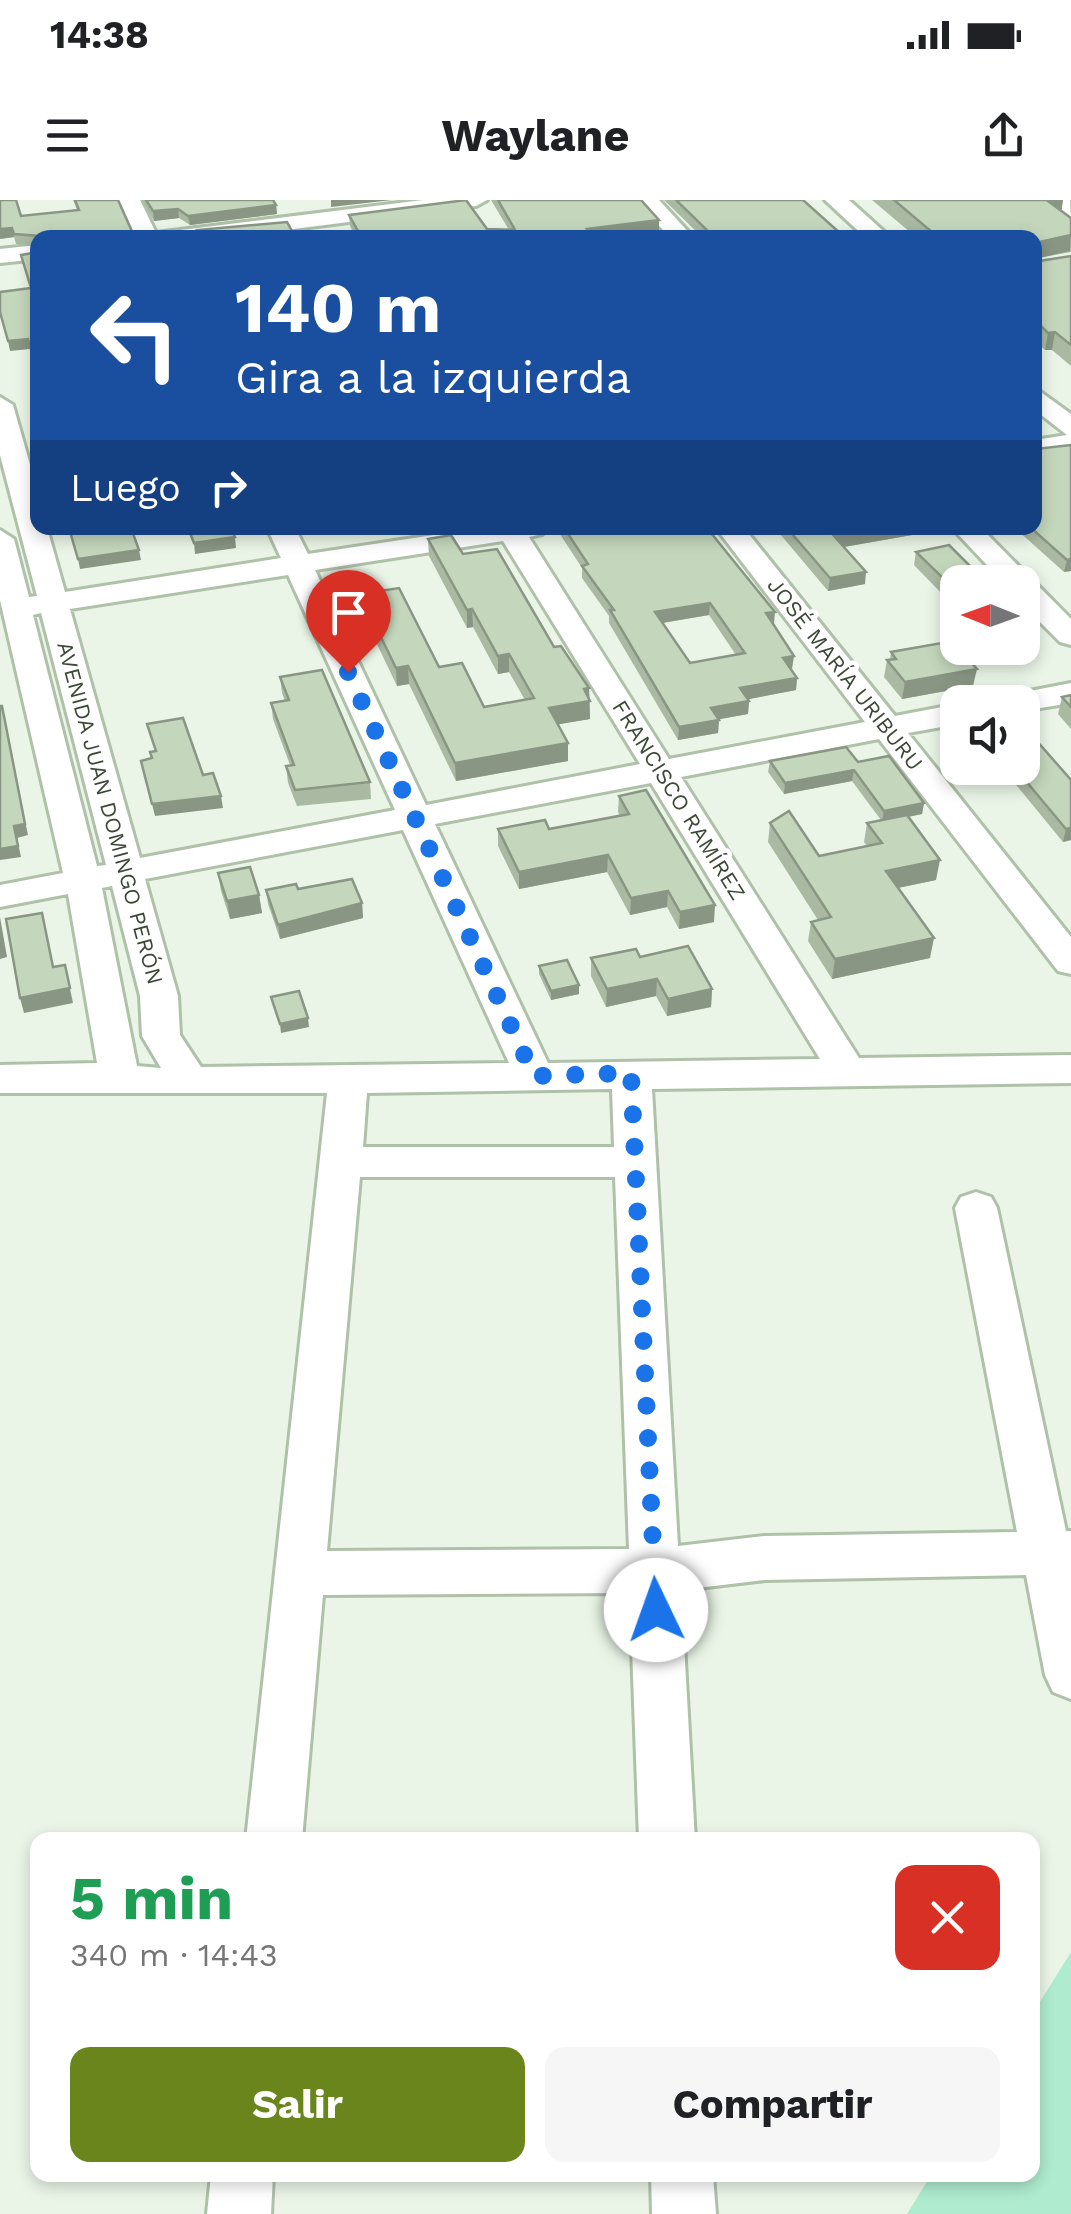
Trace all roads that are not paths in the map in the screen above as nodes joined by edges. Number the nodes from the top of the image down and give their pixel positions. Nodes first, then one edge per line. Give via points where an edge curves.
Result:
1 (129, 200) edge
2 (474, 200) edge
3 (646, 200) edge
4 (812, 200) edge
5 (836, 200) edge
6 (1056, 200) edge
7 (1071, 210) edge
8 (316, 219) edge
9 (492, 225) edge
10 (143, 230) edge
11 (227, 230) edge
12 (675, 230) edge
13 (847, 230) edge
14 (871, 230) edge
15 (30, 253) edge
16 (0, 256) edge
17 (1042, 377) edge
18 (1042, 402) edge
19 (1071, 402) edge
20 (5, 405) edge
21 (1071, 428) edge
22 (1071, 442) edge
23 (1042, 447) edge
24 (30, 508) edge
25 (37, 535) edge
26 (284, 535) edge
27 (480, 535) edge
28 (522, 535) edge
29 (735, 535) edge
30 (973, 535) edge
31 (0, 539) edge
32 (298, 564) junction
33 (1002, 565) edge
34 (53, 602) junction
35 (1040, 604) edge
36 (8, 609) edge
37 (1071, 636) edge
38 (1071, 693) edge
39 (1040, 698) edge
40 (940, 718) edge
41 (887, 728) junction
42 (662, 770) junction
43 (415, 817) junction
44 (125, 872) junction
45 (84, 880) junction
46 (0, 896) edge
47 (1071, 962) edge
48 (1071, 1069) edge
49 (848, 1072) junction
50 (631, 1073) junction
51 (119, 1076) junction
52 (349, 1076) junction
53 (534, 1076) junction
54 (0, 1079) edge
55 (189, 1080) junction
56 (338, 1162) junction
57 (634, 1162) junction
58 (976, 1208) dead end
59 (1059, 1554) edge
60 (654, 1572) junction
61 (300, 1573) junction
62 (1071, 1675) edge
63 (275, 1832) edge
64 (666, 1832) edge
65 (241, 2182) edge
66 (682, 2182) edge
67 (238, 2214) edge
68 (684, 2214) edge

1 - 10 street
2 - 8 street
2 - 9 street
3 - 12 street
4 - 13 street
5 - 14 street
6 - 7 street
8 - 11 street
15 - 16 street
17 - 19 street
18 - 21 street
20 - 24 street, AVENIDA JUAN DOMINGO PERÓN
22 - 23 street
25 - 34 street, AVENIDA JUAN DOMINGO PERÓN
26 - 32 street
27 - 32 street
28 - 42 street, FRANCISCO RAMÍREZ
29 - 41 street, JOSÉ MARÍA URIBURU
30 - 33 street
31 - 36 street, AVENIDA JUAN DOMINGO PERÓN
32 - 34 street
32 - 43 street
34 - 36 street
34 - 44 street, AVENIDA JUAN DOMINGO PERÓN
35 - 37 street
36 - 45 street, AVENIDA JUAN DOMINGO PERÓN
38 - 39 street
40 - 41 street
41 - 42 street
41 - 47 street, JOSÉ MARÍA URIBURU
42 - 43 street
42 - 49 street, FRANCISCO RAMÍREZ
43 - 44 street
43 - 53 street
44 - 45 street
44 - 55 street, AVENIDA JUAN DOMINGO PERÓN via 159,996 161,1036
45 - 46 street
45 - 51 street, AVENIDA JUAN DOMINGO PERÓN
48 - 49 street
49 - 50 street
50 - 53 street
50 - 57 street
51 - 54 street
51 - 55 street
52 - 53 street
52 - 55 street
52 - 56 street
56 - 57 street
56 - 61 street
57 - 60 street
58 - 59 street
59 - 60 street via 765,1558
59 - 62 street
60 - 61 street
60 - 64 street
61 - 63 street
65 - 67 street
66 - 68 street

